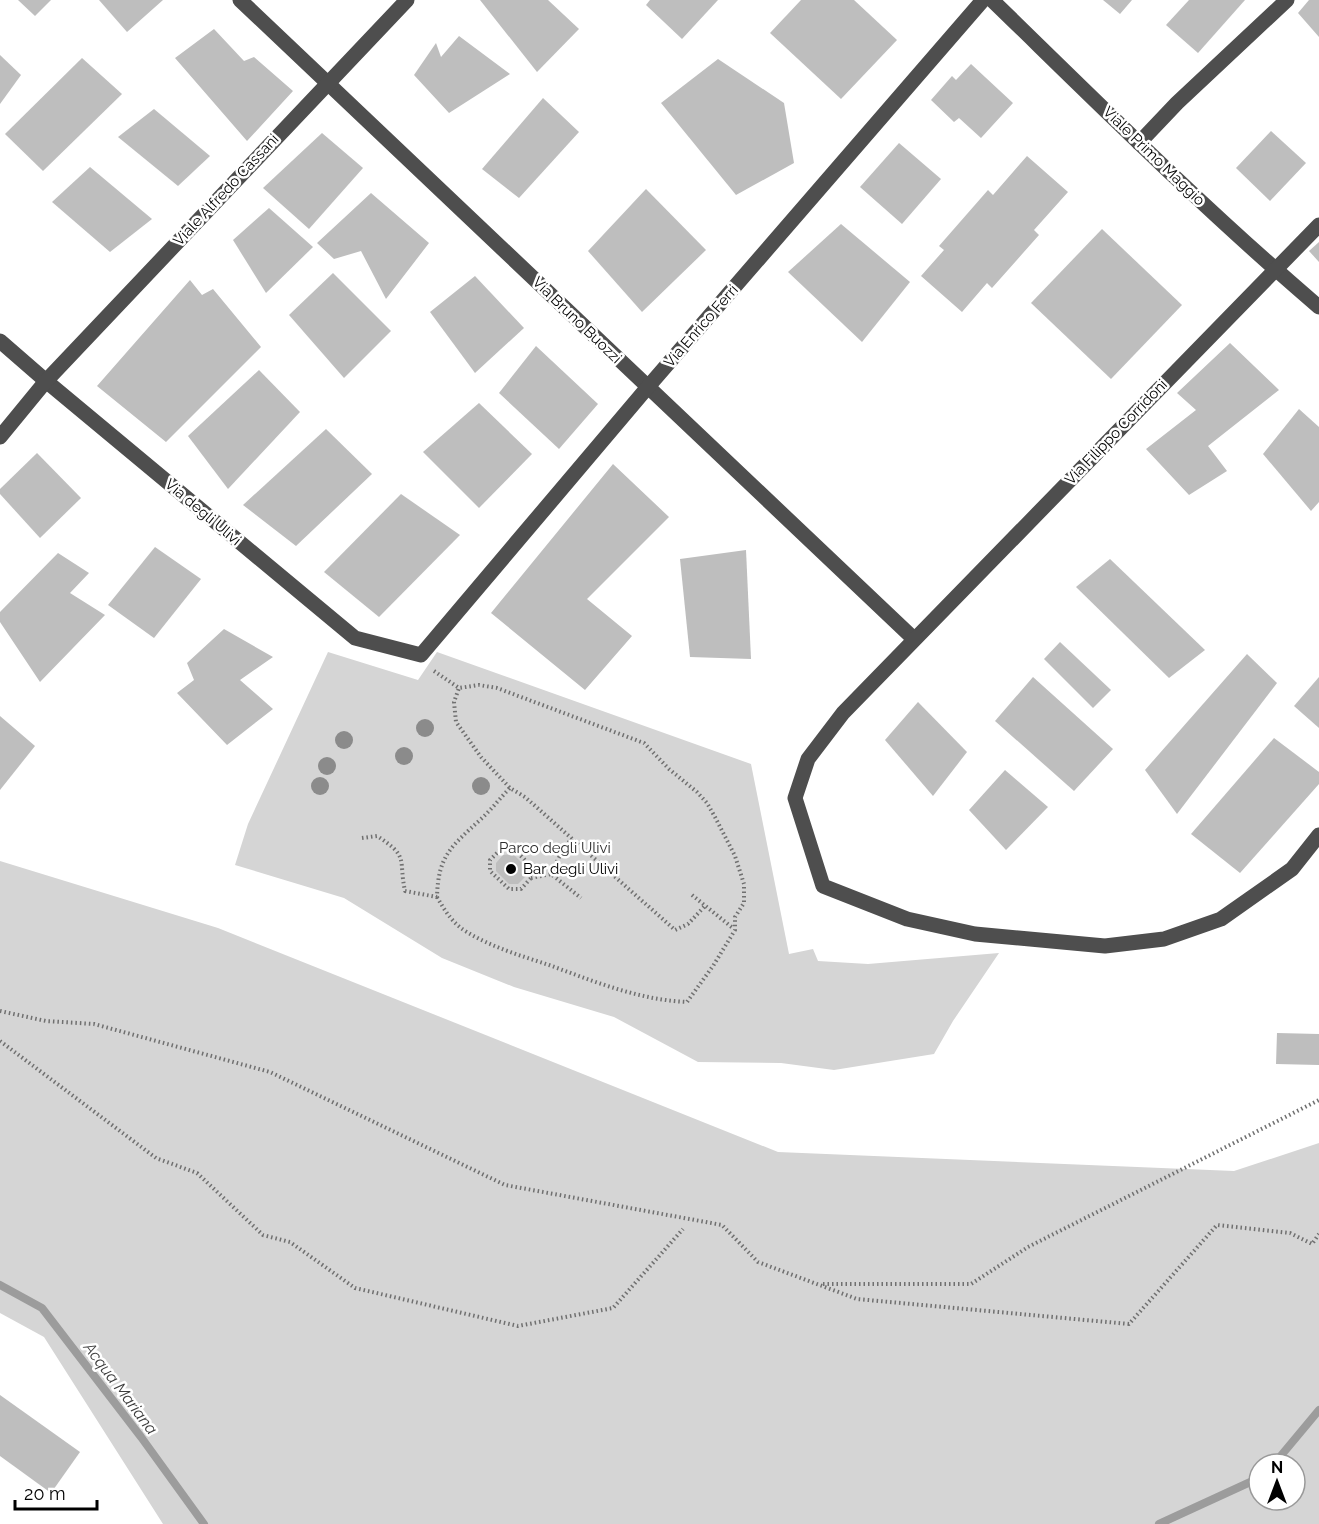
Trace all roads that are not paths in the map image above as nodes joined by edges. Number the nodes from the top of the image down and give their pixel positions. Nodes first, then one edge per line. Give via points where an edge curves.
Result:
1 (240, 0) edge
2 (407, 0) edge
3 (983, 0) edge
4 (992, 0) edge
5 (1287, 0) edge
6 (328, 82) junction
7 (1139, 143) junction
8 (1319, 225) edge
9 (1275, 270) junction
10 (1319, 307) edge
11 (0, 341) edge
12 (46, 381) junction
13 (647, 388) junction
14 (0, 437) edge
15 (914, 639) junction
16 (421, 655) joint
17 (1319, 835) edge

1 - 6 street, Via Bruno Buozzi
2 - 6 street, Viale Alfredo Cassani
3 - 13 street, Via Enrico Ferri
4 - 7 street, Viale Primo Maggio
5 - 7 street
6 - 12 street, Viale Alfredo Cassani
6 - 13 street, Via Bruno Buozzi
7 - 9 street, Viale Primo Maggio
8 - 9 street, Via Filippo Corridoni
9 - 10 street, Viale Primo Maggio
9 - 15 street, Via Filippo Corridoni
11 - 12 street, Via degli Ulivi
12 - 14 street, Viale Alfredo Cassani
12 - 16 street, Via degli Ulivi via 355,638
13 - 15 street, Via Bruno Buozzi
13 - 16 street, Via Enrico Ferri
15 - 17 street, Via Filippo Corridoni via 843,713 808,759 795,798 823,886 907,919 996,937 1105,946 1164,939 1221,919 1292,869

